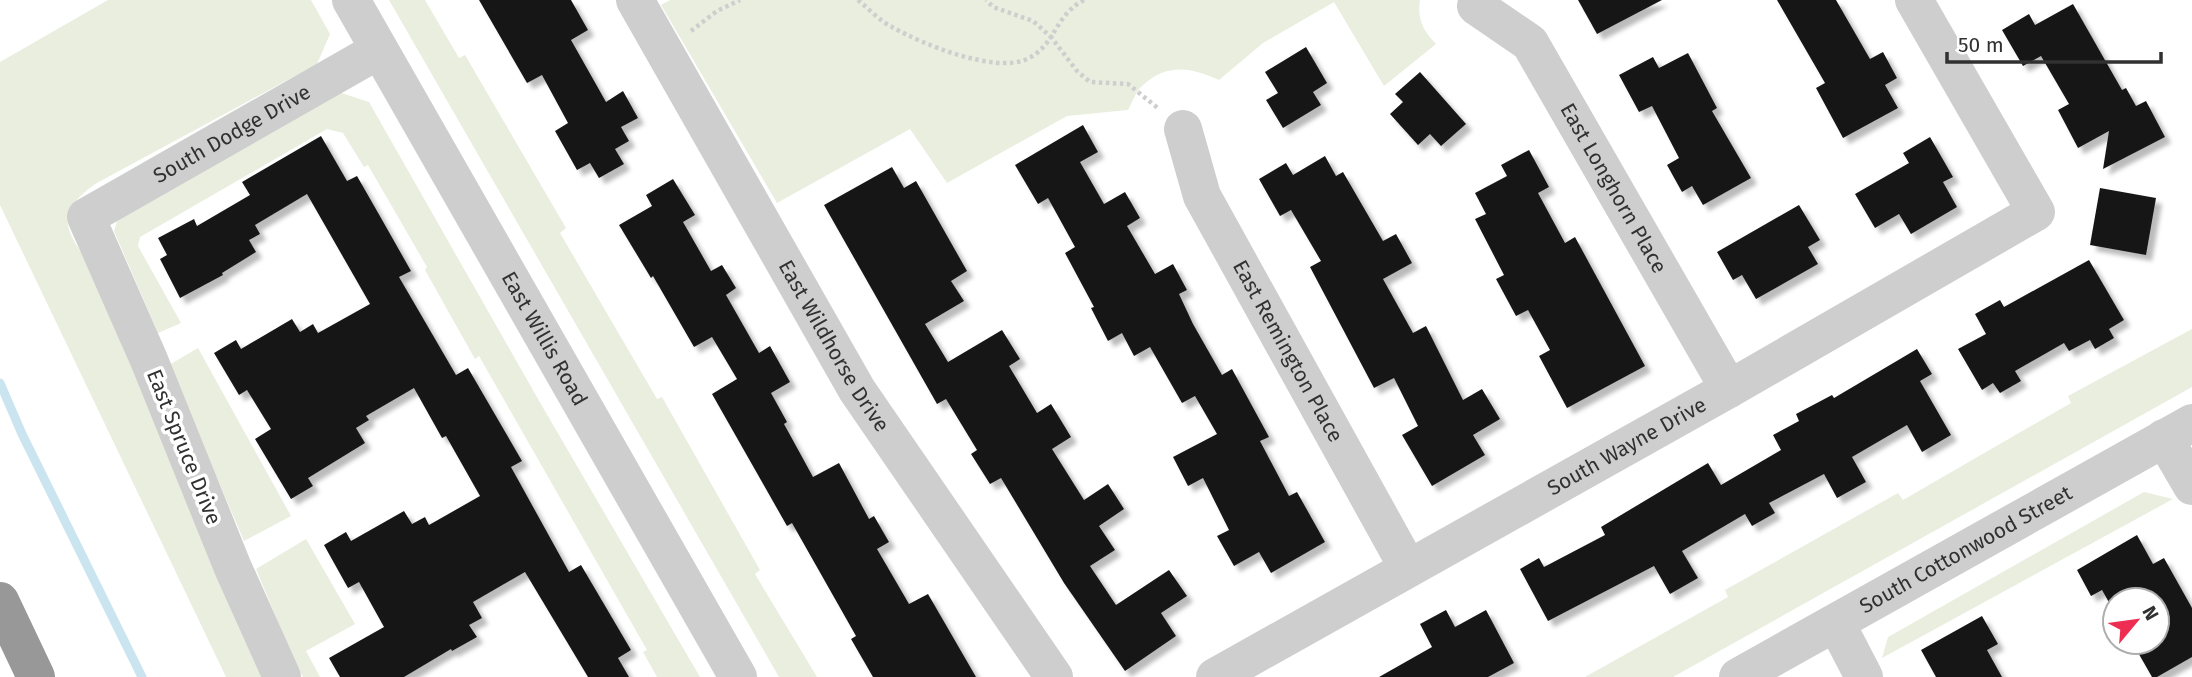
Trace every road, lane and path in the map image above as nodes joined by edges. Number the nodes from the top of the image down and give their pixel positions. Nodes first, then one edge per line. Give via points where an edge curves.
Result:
1 (351, 0) edge
2 (635, 0) edge
3 (740, 0) edge
4 (858, 0) edge
5 (986, 0) edge
6 (1084, 0) edge
7 (1914, 0) edge
8 (1476, 6) dead end
9 (1051, 37) junction
10 (662, 47) junction
11 (379, 50) junction
12 (1183, 129) joint
13 (86, 217) joint
14 (1729, 389) junction
15 (2178, 430) edge
16 (2192, 486) edge
17 (1408, 568) junction
18 (0, 601) edge
19 (1836, 623) junction
20 (36, 677) edge
21 (282, 677) edge
22 (738, 677) edge
23 (1054, 677) edge
24 (1215, 677) edge
25 (1738, 677) edge
26 (1864, 677) edge

1 - 11 street, East Willis Road
2 - 10 street, East Wildhorse Drive
3 - 10 path
4 - 9 path via 890,27 971,59 1027,60
5 - 9 path via 993,7 1033,21
6 - 9 path via 1065,15
7 - 14 street, South Wayne Drive via 2036,212
8 - 14 street, East Longhorn Place via 1530,43
9 - 12 path via 1090,82 1128,84
10 - 23 street, East Wildhorse Drive via 857,390
11 - 13 street, South Dodge Drive
11 - 22 street, East Willis Road
12 - 17 street, East Remington Place via 1202,196
13 - 21 street, East Spruce Drive
14 - 17 street, South Wayne Drive
15 - 16 street
15 - 19 street, South Cottonwood Street
17 - 24 street, South Wayne Drive
18 - 20 highway
19 - 25 street, South Cottonwood Street
19 - 26 street

